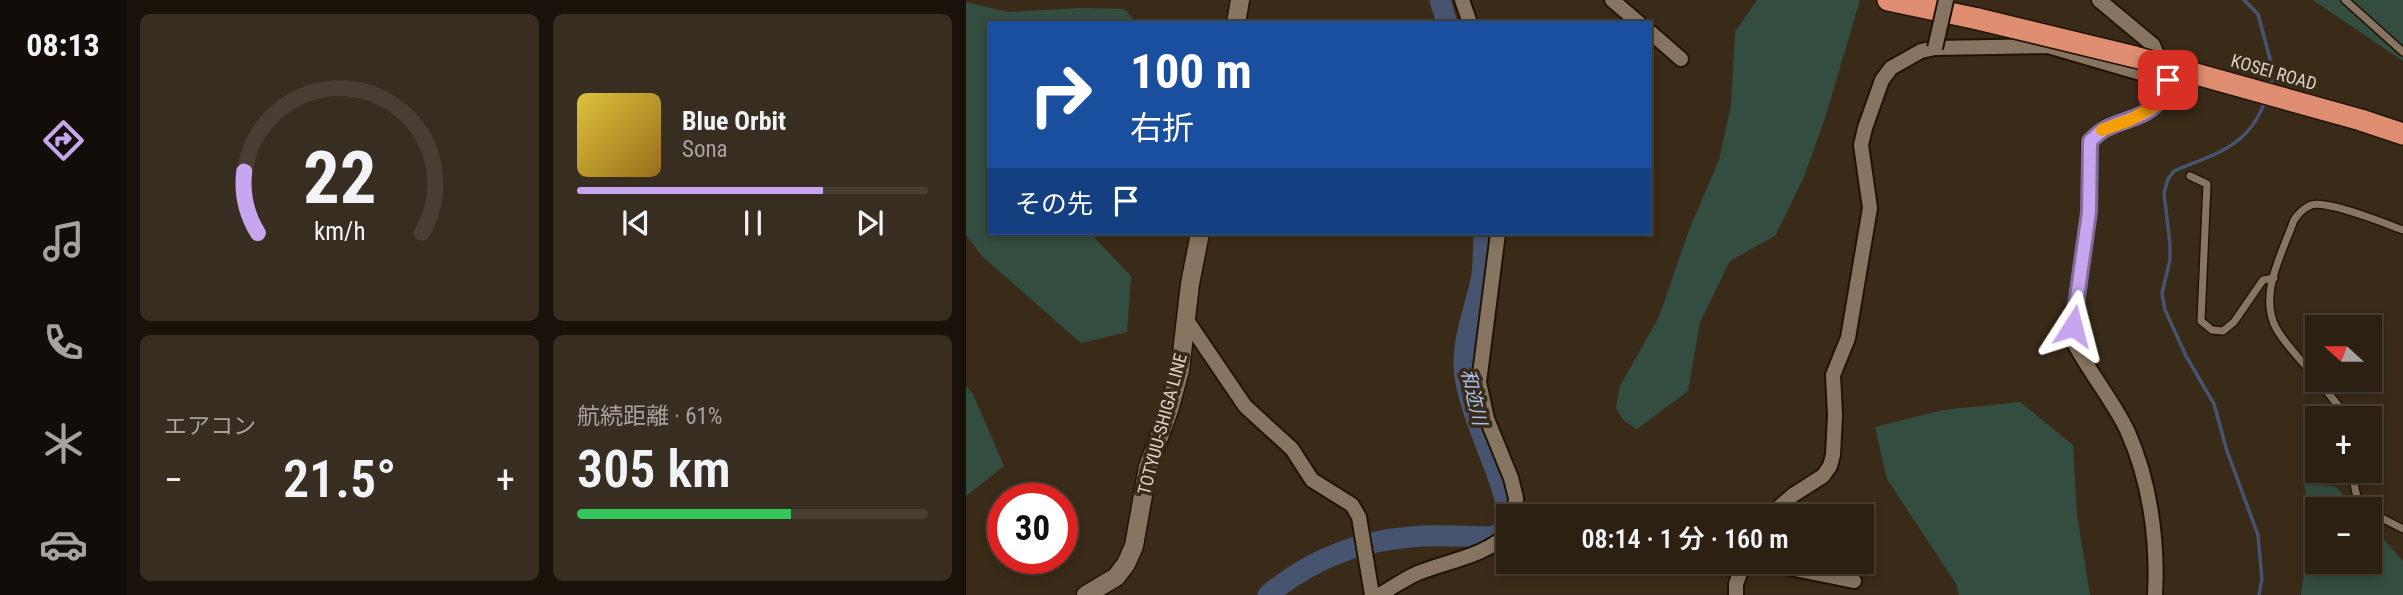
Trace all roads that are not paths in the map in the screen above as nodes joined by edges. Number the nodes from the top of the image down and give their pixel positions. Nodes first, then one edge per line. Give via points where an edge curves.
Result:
1 (1240, 0) edge
2 (1462, 0) edge
3 (1612, 0) edge
4 (1888, 0) edge
5 (1946, 0) edge
6 (2099, 0) edge
7 (2345, 0) edge
8 (1236, 21) edge
9 (1469, 21) edge
10 (1637, 21) edge
11 (1652, 34) edge
12 (1936, 48) junction
13 (2403, 52) edge
14 (1681, 59) dead end
15 (2168, 80) junction
16 (2403, 132) edge
17 (2190, 176) dead end
18 (2403, 230) edge
19 (1200, 235) edge
20 (1498, 235) edge
21 (2274, 278) junction
22 (1186, 320) junction
23 (2305, 364) edge
24 (2327, 392) edge
25 (2338, 406) edge
26 (1516, 504) edge
27 (1783, 504) edge
28 (2382, 518) edge
29 (2403, 529) edge
30 (1496, 543) edge
31 (1740, 574) edge
32 (1823, 574) edge
33 (1854, 580) dead end
34 (1086, 595) edge
35 (1372, 595) edge
36 (1379, 595) edge
37 (1736, 595) edge
38 (2155, 595) edge

1 - 8 main road
2 - 9 street
3 - 10 street
4 - 16 highway, KOSEI ROAD, bridge via 2135,57
5 - 12 street, bridge
6 - 15 street via 2152,46
7 - 13 lane
11 - 14 street
12 - 15 street via 2048,47
12 - 27 street via 1891,68 1865,128 1861,145 1870,208 1848,338 1833,375 1833,455 1823,476
15 - 38 street via 2164,97 2150,111 2105,128 2090,141 2089,212 2073,326 2073,341 2127,430 2140,469 2157,554
17 - 21 lane via 2207,184 2201,321 2212,330 2223,331 2263,280
18 - 21 lane via 2324,204 2310,206 2294,220
19 - 22 main road, TOTYUU-SHIGA LINE
20 - 26 street via 1479,382
21 - 23 lane via 2269,308 2276,328
22 - 34 main road, TOTYUU-SHIGA LINE via 1180,370 1148,467 1134,546 1116,577
22 - 35 street via 1245,406 1292,449 1312,480 1352,505 1359,517
24 - 25 lane
28 - 29 lane
30 - 36 street via 1416,574
31 - 37 street
32 - 33 street

